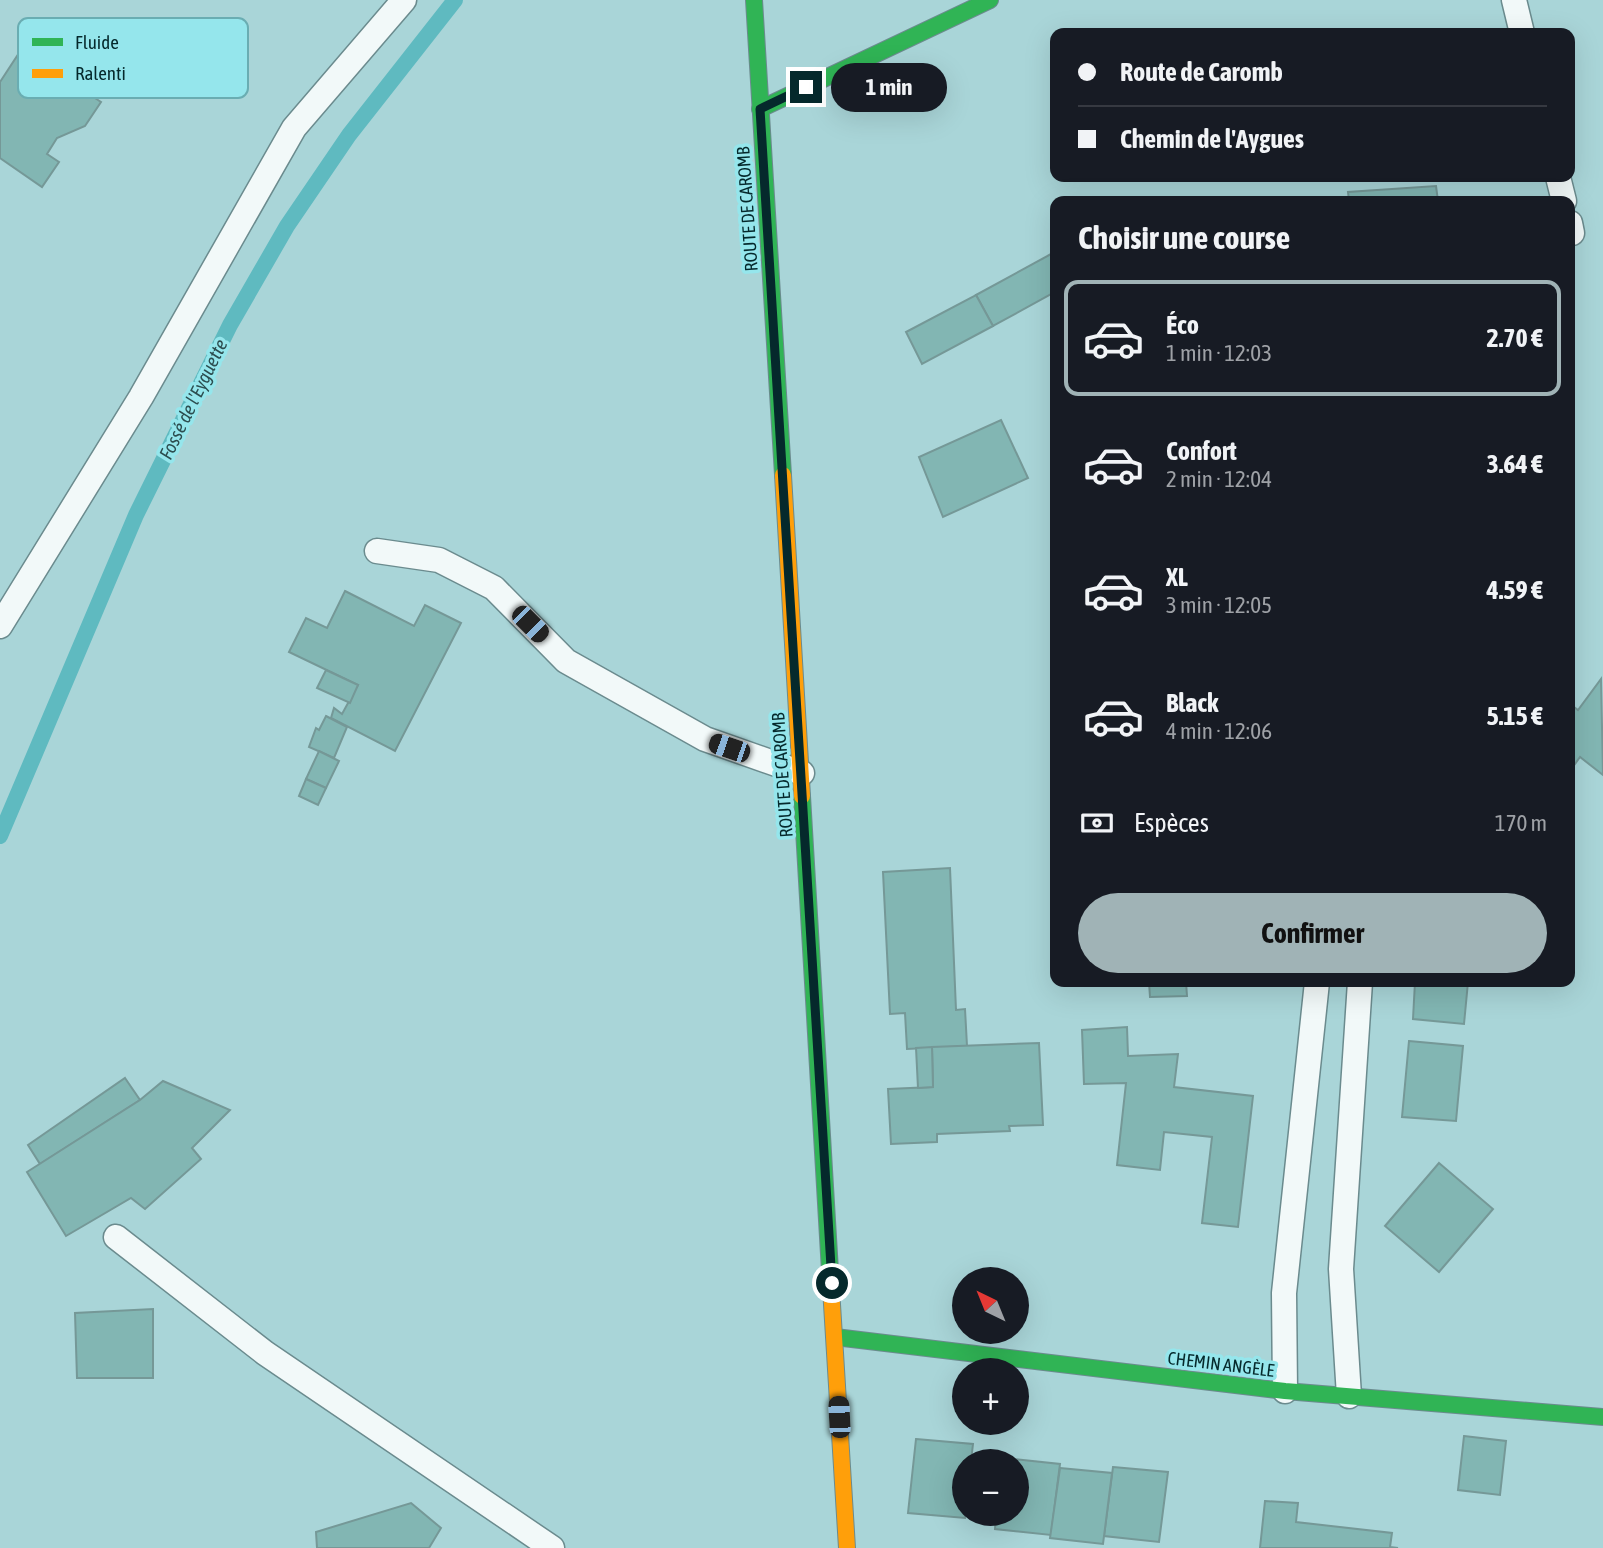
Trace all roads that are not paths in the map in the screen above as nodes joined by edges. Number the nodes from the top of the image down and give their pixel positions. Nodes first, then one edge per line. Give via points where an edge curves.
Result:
1 (404, 0) edge
2 (754, 0) edge
3 (990, 0) edge
4 (1514, 0) edge
5 (1521, 28) edge
6 (760, 109) junction
7 (377, 551) dead end
8 (0, 626) edge
9 (802, 773) junction
10 (1316, 987) edge
11 (1360, 987) edge
12 (116, 1237) dead end
13 (835, 1337) junction
14 (1285, 1391) junction
15 (1349, 1396) junction
16 (1603, 1418) edge
17 (552, 1548) edge
18 (847, 1548) edge

1 - 8 lane via 294,128 141,397
2 - 6 main road, ROUTE DE CAROMB
3 - 6 main road
4 - 5 lane
6 - 9 main road, ROUTE DE CAROMB
7 - 9 lane via 439,560 494,588 566,661 705,739
9 - 13 main road, ROUTE DE CAROMB
10 - 14 lane via 1284,1293
11 - 15 lane via 1341,1269
12 - 17 lane via 265,1353
13 - 14 main road, CHEMIN ANGÈLE
13 - 18 main road, ROUTE DE CAROMB
14 - 15 main road, CHEMIN ANGÈLE
15 - 16 main road, CHEMIN ANGÈLE

